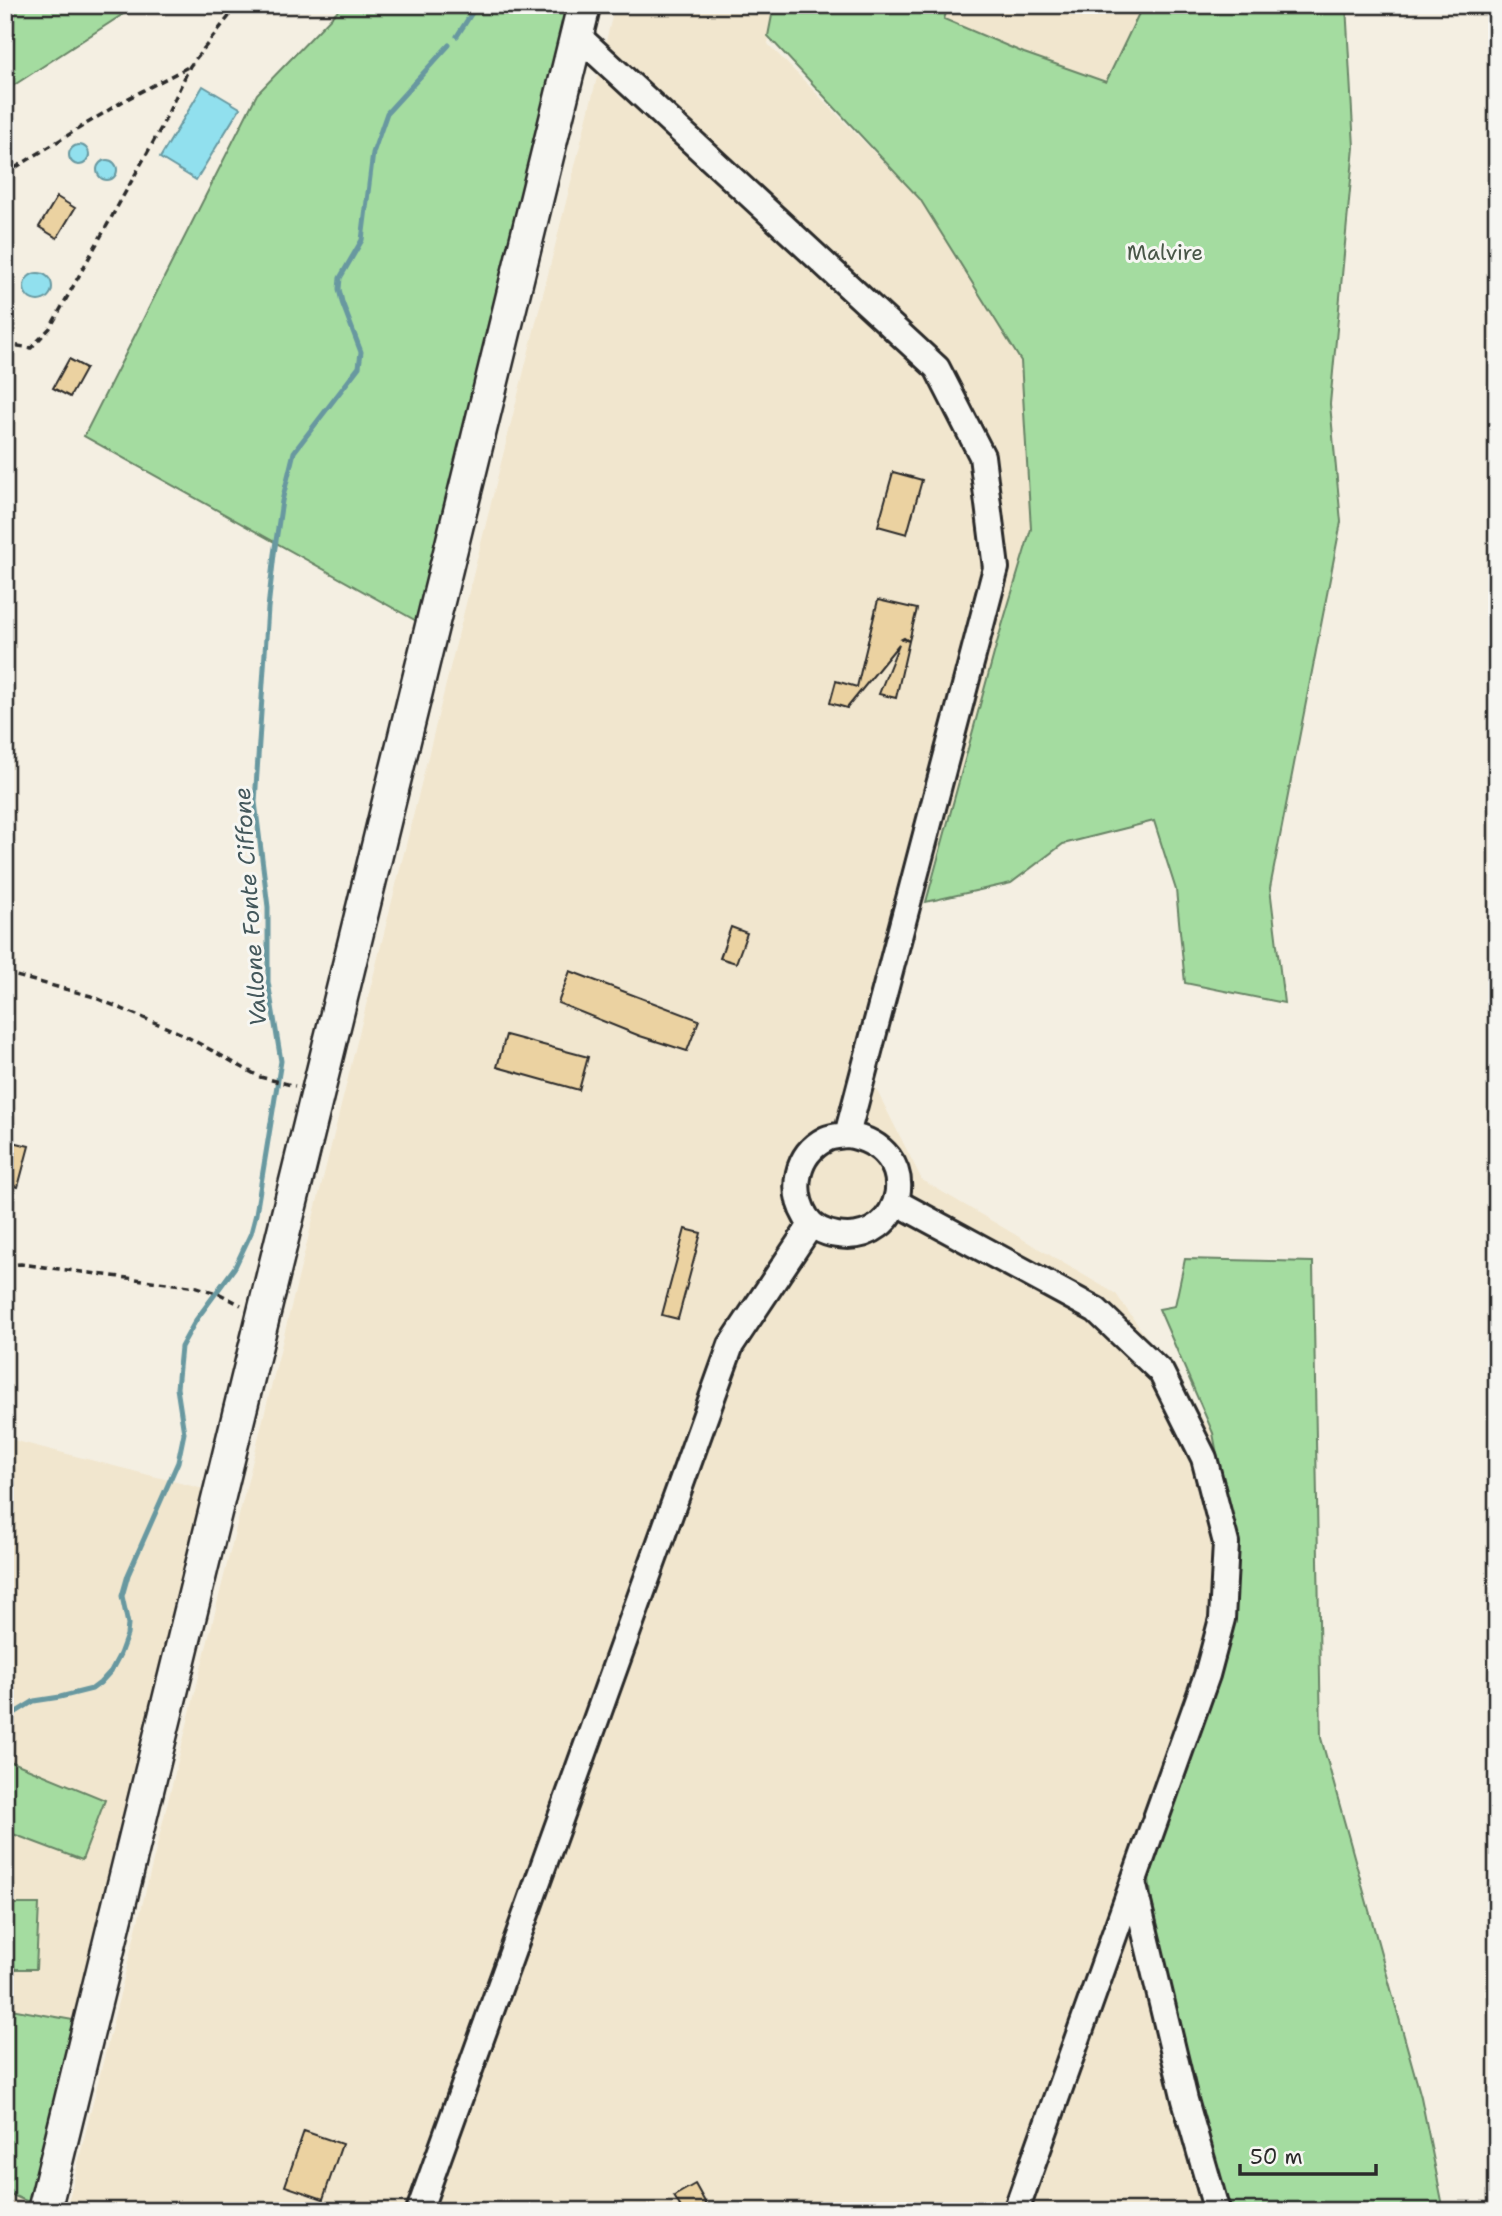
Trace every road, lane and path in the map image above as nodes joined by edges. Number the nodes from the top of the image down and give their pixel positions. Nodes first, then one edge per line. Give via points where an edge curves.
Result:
1 (238, 5) edge
2 (581, 20) edge
3 (190, 66) junction
4 (5, 174) edge
5 (5, 344) edge
6 (5, 973) edge
7 (292, 1085) dead end
8 (847, 1135) junction
9 (895, 1202) junction
10 (811, 1225) junction
11 (5, 1265) edge
12 (220, 1294) dead end
13 (1133, 1882) junction
14 (44, 2211) edge
15 (419, 2211) edge
16 (1016, 2211) edge
17 (1218, 2211) edge

1 - 3 path
2 - 8 lane via 937,368 982,456 996,568
2 - 14 main road
3 - 4 path
3 - 5 path via 50,328 31,348
6 - 7 path via 91,996 180,1033 260,1077
8 - 9 lane via 882,1148 894,1164
8 - 10 lane via 827,1139 811,1150 799,1167 796,1188
9 - 10 lane via 886,1220 869,1232 850,1237
9 - 13 lane via 1096,1310 1161,1372 1204,1458 1226,1543 1222,1619 1207,1675
10 - 15 lane via 731,1345
11 - 12 path
13 - 16 lane
13 - 17 lane via 1185,2100

